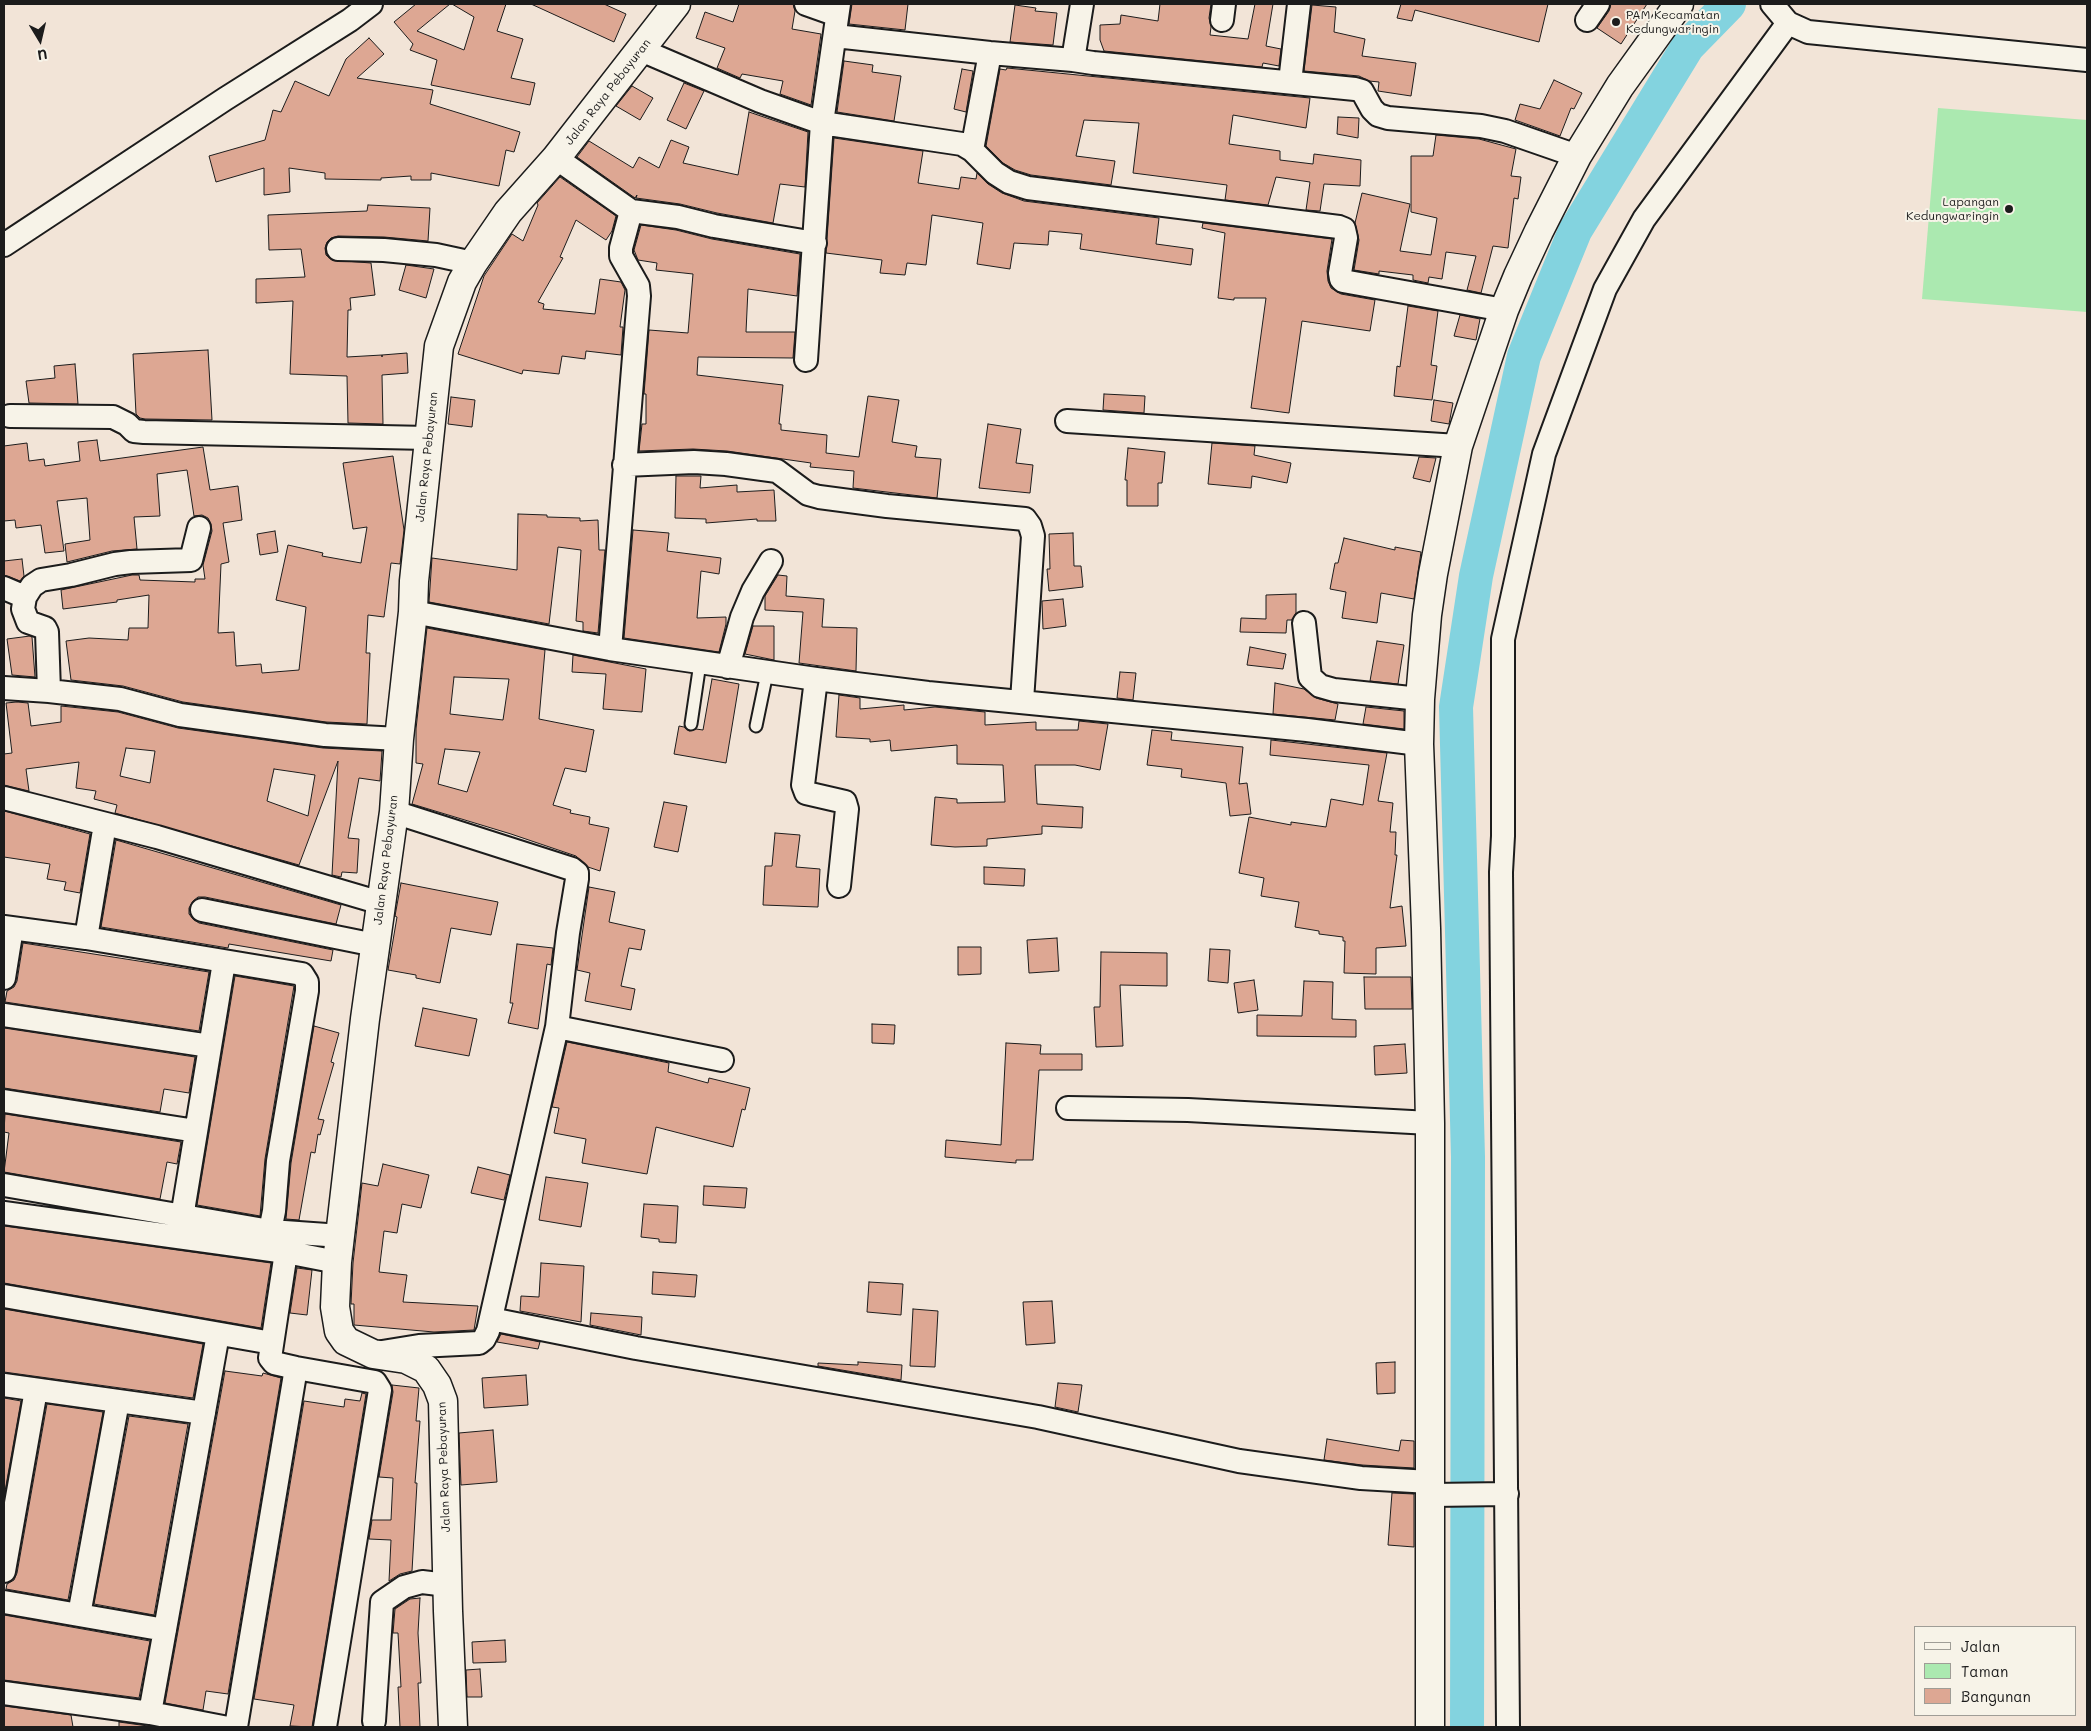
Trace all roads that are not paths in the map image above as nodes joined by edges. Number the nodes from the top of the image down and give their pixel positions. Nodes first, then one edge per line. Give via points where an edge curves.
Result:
1 (371, 4) edge
2 (676, 4) edge
3 (806, 4) edge
4 (1082, 4) edge
5 (1299, 4) edge
6 (1679, 4) edge
7 (1778, 9) edge
8 (837, 18) edge
9 (641, 50) junction
10 (990, 53) junction
11 (1073, 60) junction
12 (2087, 60) edge
13 (1290, 82) junction
14 (822, 123) junction
15 (972, 150) junction
16 (1578, 156) junction
17 (556, 158) junction
18 (631, 211) junction
19 (815, 243) junction
20 (4, 245) edge
21 (338, 249) dead end
22 (473, 263) junction
23 (1504, 310) junction
24 (806, 360) dead end
25 (10, 416) dead end
26 (1067, 421) dead end
27 (428, 438) junction
28 (1458, 446) junction
29 (624, 466) junction
30 (199, 528) dead end
31 (771, 561) dead end
32 (4, 588) edge
33 (25, 597) junction
34 (413, 612) junction
35 (1304, 623) dead end
36 (610, 649) junction
37 (700, 663) junction
38 (728, 667) junction
39 (767, 673) junction
40 (816, 679) junction
41 (4, 688) edge
42 (49, 691) junction
43 (1420, 699) junction
44 (1022, 701) junction
45 (691, 724) dead end
46 (756, 726) dead end
47 (398, 739) junction
48 (1419, 744) junction
49 (4, 798) edge
50 (394, 812) junction
51 (104, 824) junction
52 (839, 886) dead end
53 (381, 903) junction
54 (202, 910) dead end
55 (8, 928) edge
56 (86, 938) junction
57 (375, 945) junction
58 (224, 962) junction
59 (4, 978) edge
60 (4, 1015) edge
61 (556, 1027) junction
62 (210, 1046) junction
63 (722, 1060) dead end
64 (4, 1101) edge
65 (1068, 1108) dead end
66 (1430, 1123) junction
67 (196, 1131) junction
68 (4, 1186) edge
69 (4, 1213) edge
70 (185, 1217) junction
71 (270, 1231) junction
72 (183, 1239) junction
73 (339, 1249) junction
74 (286, 1252) junction
75 (4, 1296) edge
76 (490, 1319) junction
77 (218, 1334) junction
78 (272, 1343) junction
79 (373, 1354) junction
80 (296, 1368) junction
81 (4, 1385) edge
82 (36, 1390) junction
83 (118, 1401) junction
84 (204, 1413) junction
85 (1432, 1491) junction
86 (1496, 1494) junction
87 (4, 1571) edge
88 (447, 1585) junction
89 (4, 1602) edge
90 (79, 1615) junction
91 (165, 1630) junction
92 (4, 1693) edge
93 (150, 1713) junction
94 (374, 1721) dead end
95 (223, 1727) edge
96 (236, 1727) edge
97 (325, 1727) edge
98 (453, 1727) edge
99 (1430, 1727) edge
100 (1508, 1727) edge

1 - 20 street
2 - 9 main road, Jalan Raya Pebayuran
3 - 8 street
4 - 11 street
5 - 13 street
6 - 16 main road via 1620,86
7 - 12 street via 1808,32 1826,35
7 - 86 street via 1644,219 1605,289 1544,454 1503,639
8 - 10 street
8 - 14 street
9 - 14 street via 760,101
9 - 17 main road, Jalan Raya Pebayuran
10 - 11 street
10 - 15 street
11 - 13 street
13 - 16 street via 1355,88 1362,91 1378,115 1388,118 1481,126
14 - 15 street via 962,144
14 - 19 street
15 - 23 street via 995,173 1028,188 1339,227 1344,229 1346,238 1340,273 1344,281
16 - 23 main road via 1539,230
17 - 18 street
17 - 22 main road, Jalan Raya Pebayuran via 508,212
18 - 19 street
18 - 29 street via 621,256 638,286 639,296
19 - 24 street
21 - 22 street via 436,254
22 - 27 main road, Jalan Raya Pebayuran via 462,282 439,346
23 - 28 main road
25 - 27 street via 113,417 134,431 144,432
26 - 28 street
27 - 34 main road, Jalan Raya Pebayuran
28 - 43 main road via 1433,574
29 - 36 street
29 - 44 street via 694,462 726,464 777,471 808,494 819,497 1025,519 1032,536
30 - 33 street via 191,560 131,562 41,580
31 - 38 street via 742,617
32 - 33 street
33 - 42 street via 23,609 28,622 45,628 47,632
34 - 36 street
34 - 47 main road, Jalan Raya Pebayuran
35 - 43 street via 1310,677 1320,686
36 - 37 street
37 - 38 street
37 - 45 lane
38 - 39 street
39 - 40 street
39 - 46 lane
40 - 44 street
40 - 52 street via 803,785 806,792 845,802
41 - 42 street
42 - 47 street via 120,699 180,715 305,732
43 - 48 main road
44 - 48 street
47 - 50 main road, Jalan Raya Pebayuran
48 - 66 main road
49 - 51 street
50 - 53 main road, Jalan Raya Pebayuran
50 - 61 street via 577,873
51 - 53 street
51 - 56 street
53 - 57 main road, Jalan Raya Pebayuran
54 - 57 street
55 - 56 street
55 - 59 street
56 - 58 street
57 - 73 main road, Jalan Raya Pebayuran
58 - 62 street
58 - 71 street via 302,974 307,982
60 - 62 street
61 - 63 street
61 - 76 street
62 - 67 street
64 - 67 street
65 - 66 street via 1198,1110
66 - 85 main road
67 - 70 street via 184,1205
68 - 70 street
69 - 72 street
70 - 71 street
70 - 72 street
71 - 73 street
72 - 74 street
73 - 74 street
73 - 79 main road, Jalan Raya Pebayuran via 335,1307 338,1332 346,1341
74 - 78 street
75 - 77 street
76 - 79 street via 484,1339 479,1343 419,1346
76 - 85 street via 675,1355 1038,1417 1239,1460
77 - 78 street
77 - 84 street
78 - 80 street via 270,1358
79 - 88 main road, Jalan Raya Pebayuran via 406,1358 426,1369 443,1401
80 - 96 street
80 - 97 street via 375,1382 380,1390
81 - 82 street
82 - 83 street
82 - 87 street
83 - 84 street
83 - 90 street
84 - 91 street
85 - 86 street
85 - 99 main road
86 - 100 street
88 - 94 street via 422,1582 404,1587 382,1602
88 - 98 main road, Jalan Raya Pebayuran
89 - 90 street
90 - 91 street
91 - 93 street
92 - 93 street
93 - 95 street

